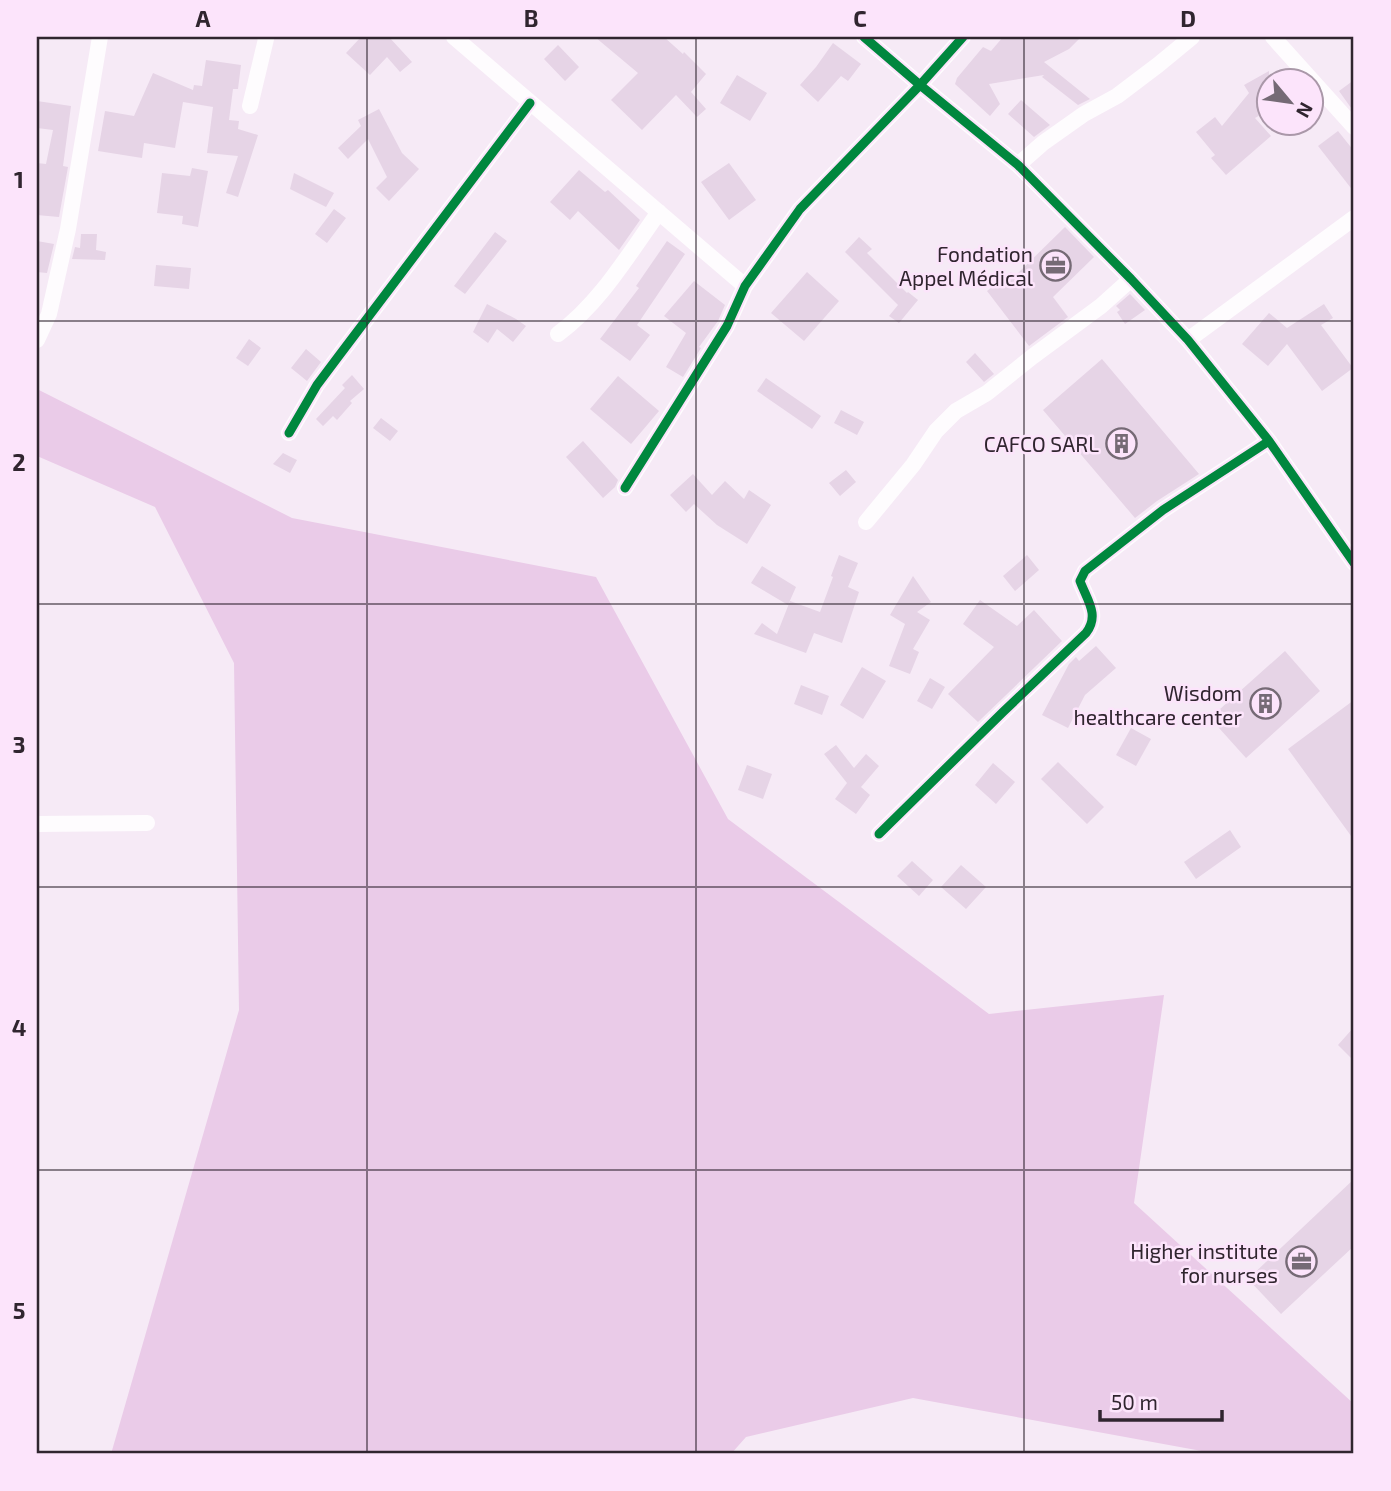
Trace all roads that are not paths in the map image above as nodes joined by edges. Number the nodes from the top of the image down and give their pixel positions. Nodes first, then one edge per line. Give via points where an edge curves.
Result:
1 (100, 37) edge
2 (265, 37) edge
3 (454, 37) edge
4 (864, 37) edge
5 (963, 37) edge
6 (1192, 37) edge
7 (1273, 37) edge
8 (920, 85) junction
9 (530, 103) junction
10 (250, 106) dead end
11 (1354, 127) edge
12 (1018, 164) junction
13 (659, 212) junction
14 (1354, 218) edge
15 (1131, 279) junction
16 (745, 286) junction
17 (558, 334) dead end
18 (37, 340) edge
19 (1188, 340) junction
20 (289, 433) dead end
21 (1269, 441) junction
22 (625, 488) dead end
23 (866, 522) dead end
24 (1348, 542) edge
25 (1354, 563) edge
26 (146, 823) dead end
27 (37, 824) edge
28 (880, 834) dead end

1 - 18 street via 68,229 49,314
2 - 10 street
3 - 9 street
4 - 8 street
5 - 8 street
6 - 12 street
7 - 11 street
8 - 12 street
8 - 16 street via 800,209
9 - 13 street
9 - 20 street via 338,356
12 - 15 street
13 - 16 street
13 - 17 street via 598,298
14 - 19 street
15 - 19 street
15 - 23 street via 987,393 956,411
16 - 22 street via 727,326
19 - 21 street
21 - 24 street
21 - 28 street via 1163,510 1085,571 1080,581 1093,616 1086,634
24 - 25 street
26 - 27 street

